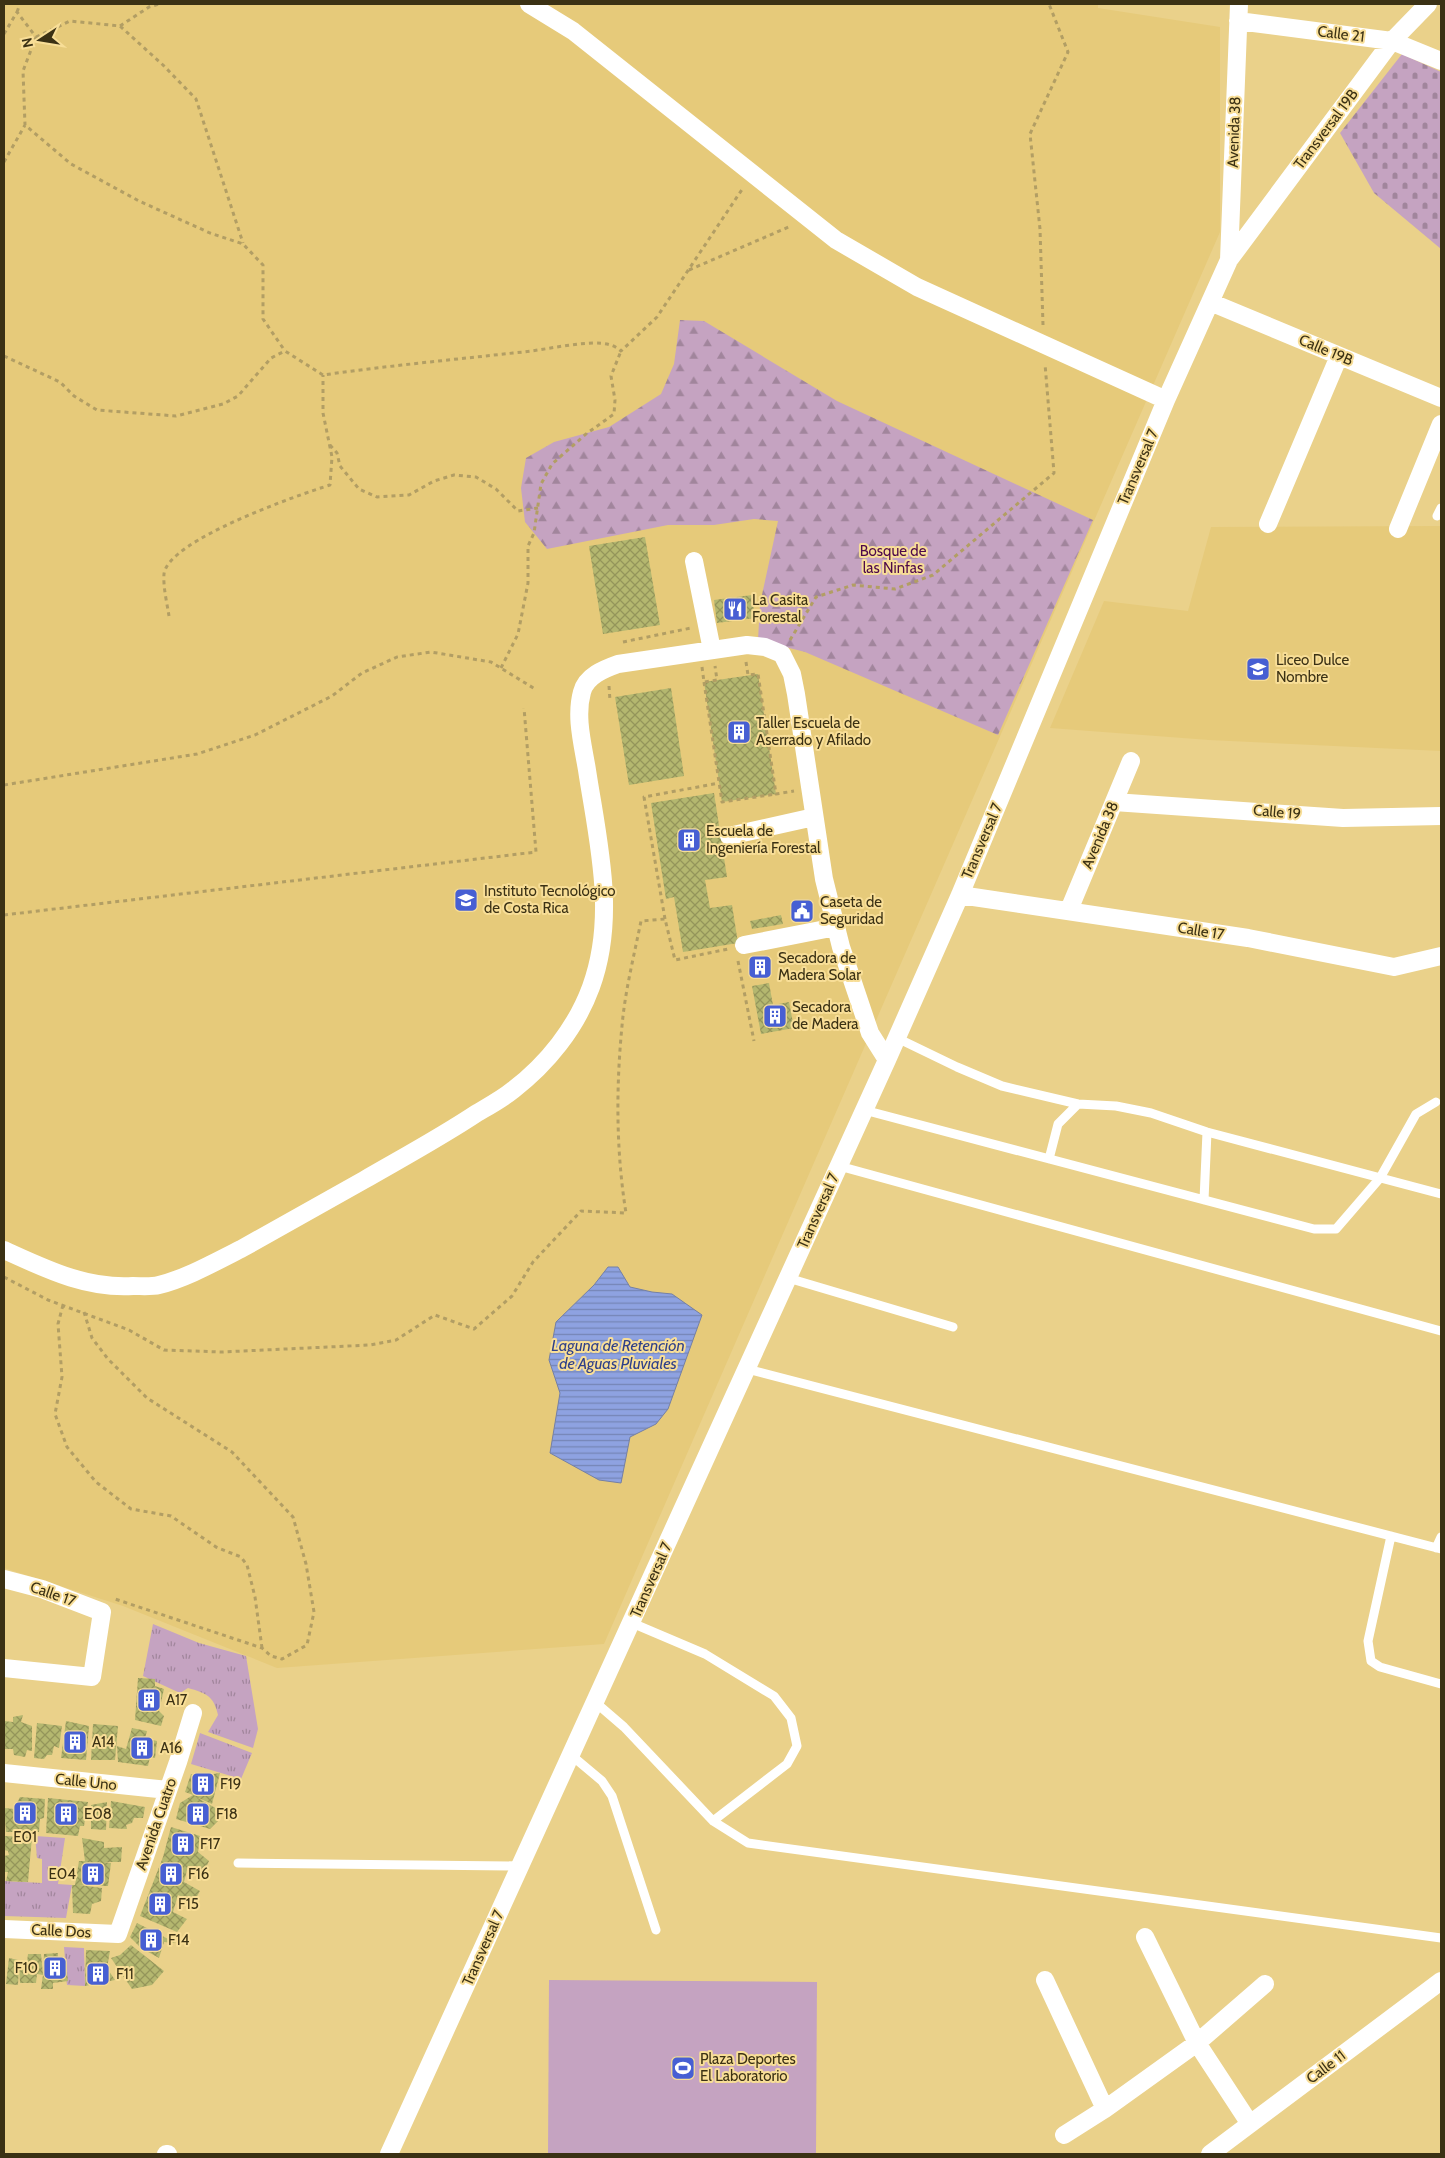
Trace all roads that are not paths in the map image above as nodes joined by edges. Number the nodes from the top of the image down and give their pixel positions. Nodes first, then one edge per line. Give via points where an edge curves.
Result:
1 (529, 4) edge
2 (1428, 4) edge
3 (1238, 12) edge
4 (1392, 40) junction
5 (1441, 61) edge
6 (1229, 260) junction
7 (1210, 302) junction
8 (1339, 356) junction
9 (1441, 398) edge
10 (1166, 400) junction
11 (1441, 424) edge
12 (1268, 524) dead end
13 (1398, 529) dead end
14 (694, 561) dead end
15 (713, 655) junction
16 (1131, 761) dead end
17 (1114, 802) junction
18 (814, 816) junction
19 (1441, 816) edge
20 (729, 836) dead end
21 (960, 895) junction
22 (1069, 910) junction
23 (836, 927) junction
24 (740, 946) road end
25 (1441, 956) edge
26 (897, 1038) junction
27 (887, 1060) junction
28 (1436, 1102) dead end
29 (1078, 1104) junction
30 (864, 1110) junction
31 (1207, 1132) junction
32 (1049, 1159) junction
33 (839, 1166) junction
34 (1380, 1178) junction
35 (1441, 1194) edge
36 (1204, 1200) junction
37 (4, 1250) edge
38 (788, 1278) junction
39 (953, 1327) dead end
40 (1441, 1331) edge
41 (747, 1369) junction
42 (1391, 1536) junction
43 (1441, 1538) edge
44 (1439, 1549) edge
45 (4, 1580) edge
46 (632, 1623) junction
47 (4, 1668) edge
48 (1441, 1684) edge
49 (595, 1702) junction
50 (192, 1713) dead end
51 (571, 1755) junction
52 (4, 1773) edge
53 (168, 1790) junction
54 (713, 1821) junction
55 (238, 1863) dead end
56 (520, 1866) junction
57 (4, 1929) edge
58 (656, 1930) dead end
59 (118, 1934) joint
60 (1145, 1937) dead end
61 (1441, 1938) edge
62 (1045, 1980) dead end
63 (1441, 1981) edge
64 (1265, 1984) dead end
65 (1197, 2043) junction
66 (1105, 2109) junction
67 (1250, 2124) junction
68 (1064, 2135) dead end
69 (389, 2154) edge
70 (1210, 2154) edge

1 - 10 street via 574,31 836,240 917,287
2 - 4 street, Transversal 19B
3 - 4 street, Calle 21
3 - 6 street, Avenida 38
4 - 5 street, Calle 21
4 - 6 street, Transversal 19B
6 - 7 street, Transversal 7
7 - 8 street, Calle 19B
7 - 10 street, Transversal 7
8 - 9 street, Calle 19B
8 - 12 street
10 - 21 street, Transversal 7
11 - 13 street
14 - 15 street
15 - 18 street via 747,645 765,647 782,654 792,674 796,694
15 - 37 street via 618,664 591,678 583,689 581,734 606,910 602,948 591,987 574,1022 552,1054 512,1090 462,1123 295,1220 209,1265 158,1285 115,1287 84,1283
16 - 17 street, Avenida 38
17 - 19 street, Calle 19 via 1343,818
17 - 22 street, Avenida 38
18 - 20 street
18 - 23 street
21 - 22 street, Calle 17
21 - 26 street, Transversal 7
22 - 25 street, Calle 17 via 1248,938 1394,967
23 - 24 street
23 - 27 street via 870,1033
26 - 27 street, Transversal 7
26 - 29 lane via 1002,1086
27 - 30 street, Transversal 7
28 - 34 lane via 1416,1114
29 - 31 lane via 1116,1106 1150,1113
29 - 32 lane via 1058,1124
30 - 32 lane
30 - 33 street, Transversal 7
31 - 34 lane
31 - 36 lane
32 - 36 lane
33 - 38 street, Transversal 7
33 - 40 lane
34 - 35 lane
34 - 36 lane via 1336,1229 1314,1229
38 - 39 lane
38 - 41 street, Transversal 7
41 - 42 lane
41 - 46 street, Transversal 7
42 - 44 lane
42 - 48 lane via 1368,1641 1371,1661 1380,1667
43 - 44 lane
45 - 47 street, Calle 17 via 105,1604 92,1677
46 - 49 street, Transversal 7
46 - 54 lane via 705,1654 774,1696 790,1718 797,1746 787,1764
49 - 51 street, Transversal 7
49 - 54 lane via 624,1727
50 - 53 street, Avenida Cuatro
51 - 56 street, Transversal 7
51 - 58 lane via 602,1781 612,1796
52 - 53 street, Calle Uno
53 - 59 street, Avenida Cuatro
54 - 61 lane via 748,1843
55 - 56 lane
56 - 69 street, Transversal 7
57 - 59 street, Calle Dos
60 - 65 street
62 - 66 street
63 - 67 street, Calle 11
64 - 65 street
65 - 66 street
65 - 67 street
66 - 68 street
67 - 70 street, Calle 11

